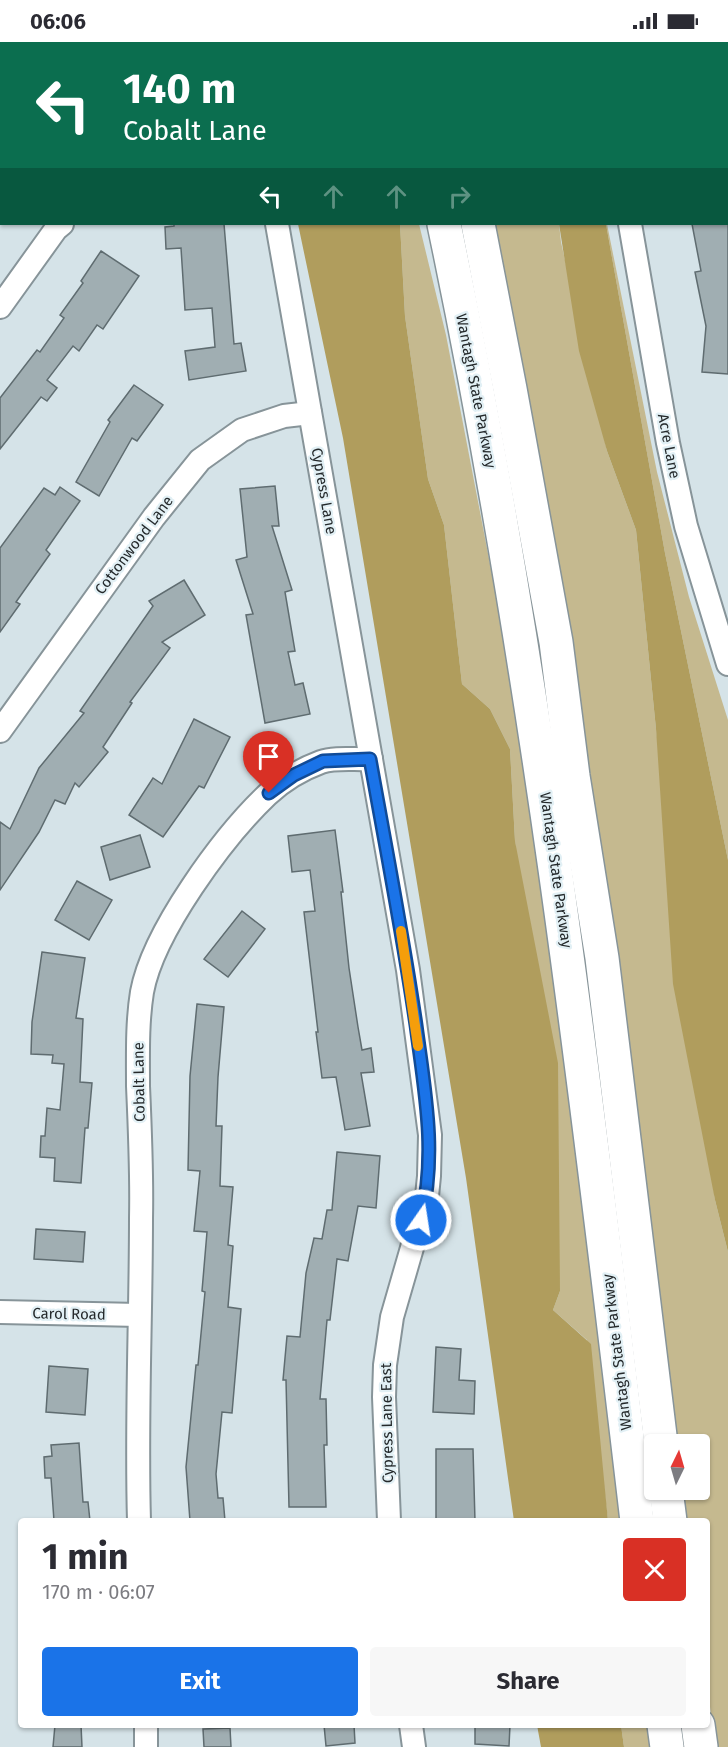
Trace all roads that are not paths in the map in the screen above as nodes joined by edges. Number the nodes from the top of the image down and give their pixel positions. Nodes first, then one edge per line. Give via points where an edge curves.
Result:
1 (61, 225) edge
2 (277, 225) edge
3 (444, 225) edge
4 (478, 225) edge
5 (630, 225) edge
6 (0, 307) edge
7 (310, 413) junction
8 (722, 621) edge
9 (728, 664) edge
10 (0, 731) edge
11 (370, 759) junction
12 (0, 1312) edge
13 (139, 1315) junction
14 (660, 1434) edge
15 (667, 1500) edge
16 (139, 1518) edge
17 (389, 1518) edge
18 (637, 1518) edge
19 (670, 1518) edge
20 (146, 1728) edge
21 (411, 1728) edge
22 (664, 1728) edge
23 (698, 1728) edge
24 (146, 1747) edge
25 (414, 1747) edge
26 (667, 1747) edge
27 (701, 1747) edge

1 - 6 street
2 - 7 street, Cypress Lane
3 - 18 highway, Wantagh State Parkway via 512,578 565,928
4 - 14 highway, Wantagh State Parkway via 556,642 602,958
5 - 8 street, Acre Lane via 686,525
7 - 10 street, Cottonwood Lane via 284,416 242,430 200,460 154,517
7 - 11 street, Cypress Lane
8 - 9 street, Acre Lane
11 - 13 street, Cobalt Lane via 323,761 269,793 241,822 201,875 174,915 153,957 142,991 138,1044
11 - 17 street, Cypress Lane East via 408,970 430,1152 427,1196 392,1317 385,1365
12 - 13 street, Carol Road
13 - 16 street, Cobalt Lane
15 - 19 highway
20 - 24 street
21 - 25 street
22 - 26 highway
23 - 27 highway

